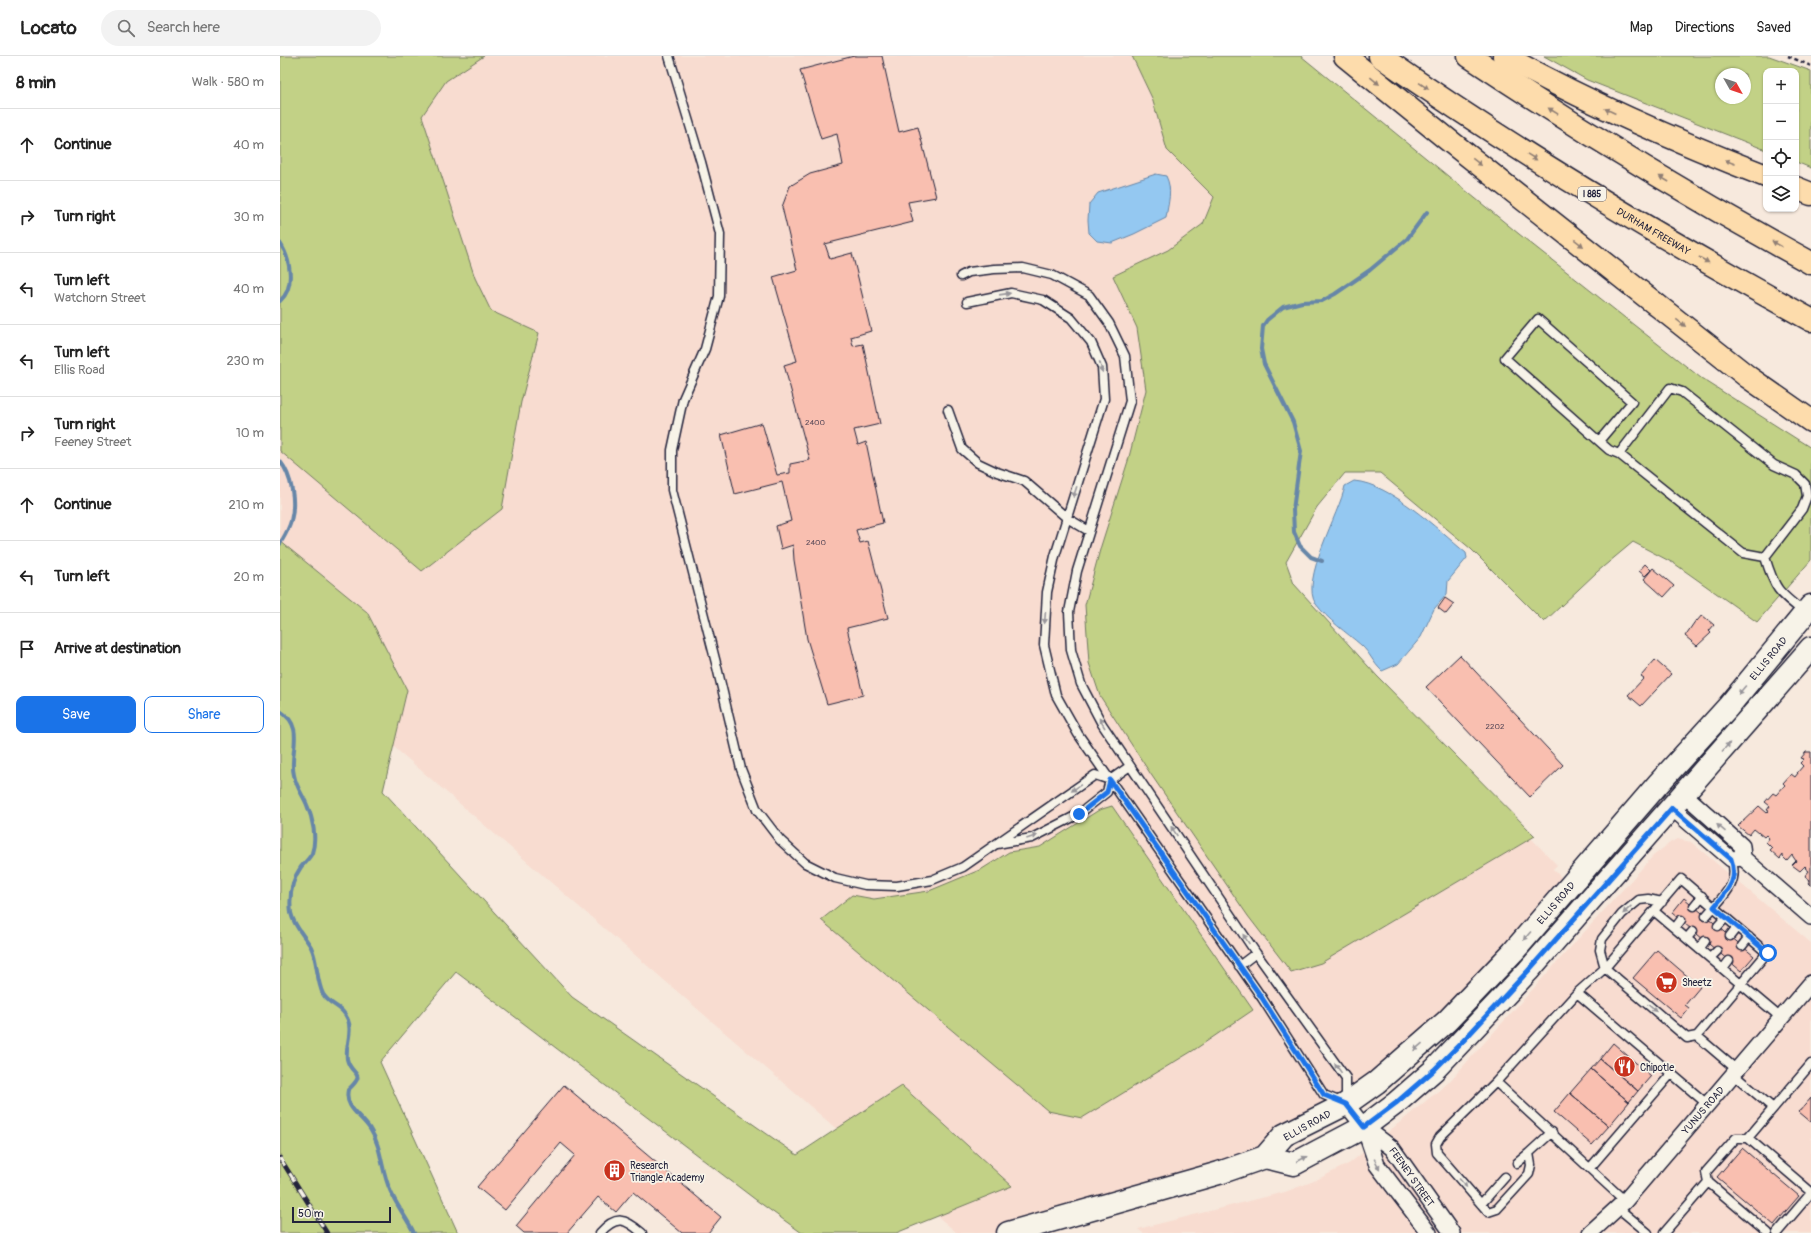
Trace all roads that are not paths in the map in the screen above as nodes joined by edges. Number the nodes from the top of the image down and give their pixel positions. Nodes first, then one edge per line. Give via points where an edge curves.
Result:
1 (669, 56) edge
2 (1345, 56) edge
3 (1380, 56) edge
4 (1469, 56) edge
5 (1504, 56) edge
6 (1763, 175) edge
7 (1799, 189) edge
8 (1811, 194) edge
9 (1811, 263) edge
10 (961, 276) dead end
11 (967, 302) dead end
12 (1811, 320) edge
13 (948, 410) dead end
14 (1811, 422) edge
15 (1599, 441) junction
16 (1619, 454) junction
17 (1067, 518) junction
18 (1089, 531) junction
19 (1765, 557) junction
20 (1808, 610) edge
21 (1811, 648) edge
22 (1728, 707) junction
23 (1130, 766) junction
24 (1110, 780) junction
25 (1658, 784) junction
26 (1678, 801) junction
27 (994, 844) junction
28 (1737, 858) junction
29 (1702, 896) junction
30 (1590, 901) junction
31 (1662, 902) junction
32 (1694, 906) dead end
33 (1714, 907) junction
34 (1654, 910) junction
35 (1706, 916) dead end
36 (1726, 917) junction
37 (1811, 917) edge
38 (1681, 920) dead end
39 (1718, 926) dead end
40 (1737, 927) junction
41 (1674, 928) junction
42 (1693, 931) dead end
43 (1730, 936) dead end
44 (1749, 937) junction
45 (1687, 938) junction
46 (1706, 941) dead end
47 (1742, 946) dead end
48 (1699, 949) junction
49 (1717, 950) dead end
50 (1256, 953) junction
51 (1710, 958) junction
52 (1729, 961) dead end
53 (1240, 966) junction
54 (1605, 968) junction
55 (1722, 969) junction
56 (1811, 983) edge
57 (1741, 984) junction
58 (1577, 994) junction
59 (1781, 1018) junction
60 (1697, 1036) junction
61 (1811, 1064) edge
62 (1735, 1072) junction
63 (1671, 1074) junction
64 (1496, 1082) junction
65 (1346, 1104) junction
66 (1707, 1104) junction
67 (1773, 1108) junction
68 (1364, 1127) junction
69 (1552, 1132) junction
70 (1748, 1138) junction
71 (1529, 1153) junction
72 (1265, 1157) junction
73 (1517, 1163) dead end
74 (1590, 1168) junction
75 (1505, 1177) dead end
76 (1708, 1182) junction
77 (1811, 1192) edge
78 (1481, 1204) junction
79 (1622, 1204) junction
80 (600, 1233) edge
81 (642, 1233) edge
82 (1008, 1233) edge
83 (1429, 1233) edge
84 (1452, 1233) edge
85 (1590, 1233) edge
86 (1648, 1233) edge
87 (1664, 1233) edge
88 (1768, 1233) edge
89 (1777, 1233) edge

1 - 27 lane via 720,234 718,296 705,349 683,399 672,450 672,490 741,769 757,810 780,840 805,863 835,878 865,885 897,886 932,880 963,867
2 -> 14 highway via 1736,367
3 -> 12 highway, DURHAM FREEWAY / I 885 via 1566,179
9 -> 4 highway via 1612,148
6 -> 5 highway via 1645,127
7 - 8 highway
10 - 18 lane via 969,272 1023,268 1052,275 1089,295 1112,329 1125,356 1130,401
11 -> 17 lane via 1011,293 1042,300 1071,318 1091,342 1100,361 1104,399
13 - 17 lane via 962,449 967,454 978,463 997,472 1024,481
15 - 15 lane via 1505,358 1538,320 1632,402
15 - 16 lane via 1609,450
16 - 19 lane via 1743,553
16 - 19 lane via 1670,388 1682,392 1774,465 1796,475 1805,484 1807,496 1802,509
17 - 18 lane
17 -> 24 lane via 1047,592 1044,645 1056,695 1078,734
23 -> 18 lane via 1084,691 1071,650 1069,612 1077,571
19 - 20 lane via 1772,581 1780,594
20 -> 22 main road, ELLIS ROAD
26 -> 21 main road
22 - 25 main road, ELLIS ROAD
22 - 26 main road via 1724,724 1677,785
23 - 24 lane
50 -> 23 lane
24 -> 27 lane via 1095,775
27 -> 24 lane via 1032,838 1079,814 1107,792
24 - 53 lane
25 - 30 main road via 1650,806 1589,885
25 -> 65 main road, ELLIS ROAD via 1513,952 1447,1021
26 - 28 street
26 - 30 main road
28 - 33 lane via 1732,883
28 - 37 street
29 - 31 lane via 1681,879
29 - 32 lane
29 - 33 lane
30 - 68 main road via 1439,1065
31 - 34 lane
31 -> 54 lane via 1639,900 1622,914 1602,939 1600,950
33 - 35 lane
33 - 36 lane
34 - 41 lane
34 - 54 lane
36 - 39 lane
36 - 40 lane
38 - 41 lane
40 - 43 lane
40 - 44 lane
41 - 45 lane
42 - 45 lane
44 - 47 lane
44 - 57 lane via 1768,953
45 - 48 lane
46 - 48 lane
48 - 51 lane
49 - 51 lane
50 - 53 lane
65 -> 50 lane via 1346,1078
51 - 55 lane
52 - 55 lane
53 - 65 lane via 1324,1095
54 - 58 lane
54 -> 60 lane via 1687,1038
55 - 57 lane
56 - 59 street, YUNUS ROAD
57 - 59 lane
57 - 60 lane
58 - 63 lane
58 - 64 lane
59 - 62 street, YUNUS ROAD
60 - 62 lane
61 - 67 lane
62 - 66 street, YUNUS ROAD
62 - 67 lane
63 - 66 lane
63 - 74 lane
64 - 69 lane
64 -> 78 lane via 1436,1144 1437,1153
65 - 68 street, FEENEY STREET
65 - 72 main road, ELLIS ROAD via 1284,1135
66 - 79 street, YUNUS ROAD
67 - 70 lane
72 -> 68 main road via 1294,1164
68 -> 83 street, FEENEY STREET via 1377,1165
68 - 84 street, FEENEY STREET via 1392,1148
69 - 71 lane
69 - 74 lane
70 - 76 lane via 1736,1138 1706,1172
70 - 77 lane
71 - 73 lane
71 - 78 lane via 1529,1174 1497,1209 1488,1212
72 - 82 main road via 1219,1173
74 - 79 lane
75 - 78 lane
76 - 87 lane
76 - 88 lane
77 - 89 lane
79 - 85 street, YUNUS ROAD
79 - 86 lane
80 - 81 lane via 615,1220 626,1221

